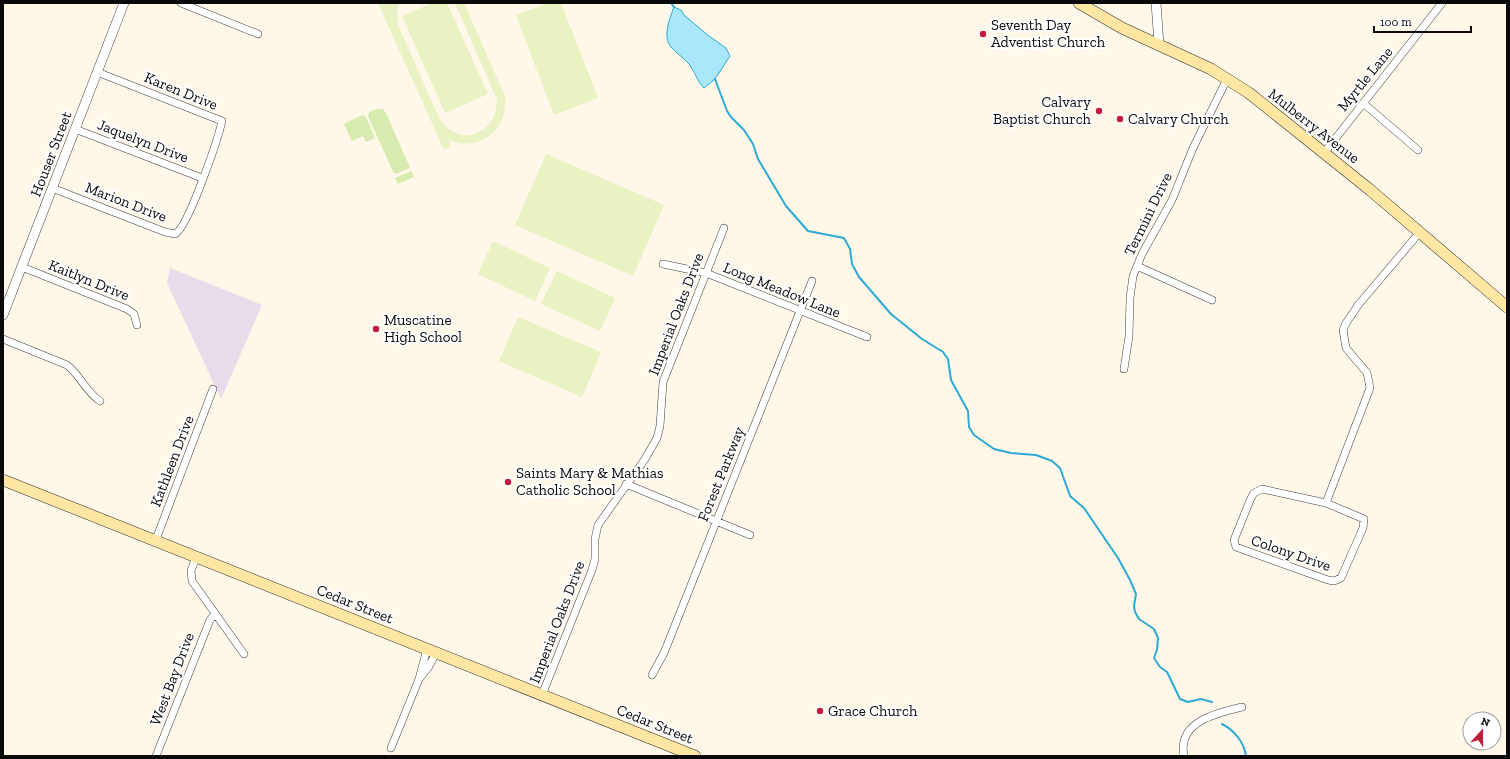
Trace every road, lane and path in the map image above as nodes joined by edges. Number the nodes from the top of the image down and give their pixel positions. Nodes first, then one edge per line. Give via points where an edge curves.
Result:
1 (124, 3) edge
2 (181, 3) edge
3 (1079, 3) edge
4 (1156, 3) edge
5 (1442, 3) edge
6 (258, 34) dead end
7 (1159, 44) junction
8 (97, 72) junction
9 (1227, 79) junction
10 (1363, 103) junction
11 (75, 129) junction
12 (1418, 150) dead end
13 (1324, 153) junction
14 (202, 178) junction
15 (52, 188) junction
16 (724, 228) dead end
17 (1420, 232) junction
18 (663, 264) dead end
19 (1137, 266) junction
20 (22, 267) junction
21 (706, 273) junction
22 (812, 281) dead end
23 (1212, 300) dead end
24 (1507, 307) edge
25 (800, 311) junction
26 (3, 315) edge
27 (137, 325) dead end
28 (867, 337) dead end
29 (3, 339) edge
30 (1124, 369) dead end
31 (213, 389) dead end
32 (100, 401) dead end
33 (3, 480) edge
34 (626, 484) junction
35 (1326, 502) junction
36 (717, 521) junction
37 (750, 535) dead end
38 (155, 542) junction
39 (196, 557) junction
40 (215, 614) junction
41 (432, 651) junction
42 (244, 654) dead end
43 (652, 675) dead end
44 (542, 695) junction
45 (1242, 707) dead end
46 (391, 748) dead end
47 (156, 756) edge
48 (695, 756) edge
49 (1184, 756) edge

1 - 8 street, Houser Street
2 - 6 street
3 - 7 main road, Mulberry Avenue via 1122,28
4 - 7 street
5 - 10 street, Myrtle Lane
7 - 9 main road, Mulberry Avenue
8 - 11 street, Houser Street
8 - 14 street, Karen Drive via 222,121
9 - 13 main road, Mulberry Avenue
9 - 19 street, Termini Drive via 1172,200
10 - 12 street
10 - 13 street, Myrtle Lane
11 - 14 street, Jaquelyn Drive
11 - 15 street, Houser Street
13 - 17 main road, Mulberry Avenue
14 - 15 street, Marion Drive via 184,224 175,234
15 - 20 street, Houser Street
16 - 21 street, Imperial Oaks Drive
17 - 24 main road, Mulberry Avenue
17 - 35 street via 1359,304 1343,330 1346,348 1367,373 1370,388
18 - 21 street, Long Meadow Lane
19 - 23 street
19 - 30 street, Termini Drive via 1131,285 1129,336
20 - 26 street, Houser Street
20 - 27 street, Kaitlyn Drive via 127,309 134,314
21 - 25 street, Long Meadow Lane
21 - 34 street, Imperial Oaks Drive via 663,382 657,438
22 - 25 street, Forest Parkway
25 - 28 street, Long Meadow Lane
25 - 36 street, Forest Parkway
29 - 32 street via 67,365
31 - 38 street, Kathleen Drive
33 - 38 main road, Cedar Street
34 - 36 street
34 - 44 street, Imperial Oaks Drive via 598,525 596,559
35 - 35 street, Colony Drive via 1361,516 1364,521 1344,574 1338,580 1328,580 1241,550 1235,545 1236,534 1251,498 1258,490 1267,489
36 - 37 street
36 - 43 street, Forest Parkway via 664,653
38 - 39 main road, Cedar Street
39 - 40 street via 190,576
39 - 41 main road, Cedar Street
40 - 42 street
40 - 47 street, West Bay Drive via 210,620
41 - 44 main road, Cedar Street
41 - 46 street via 428,668 420,679
44 - 48 main road, Cedar Street
45 - 49 street via 1222,712 1192,726 1183,741

